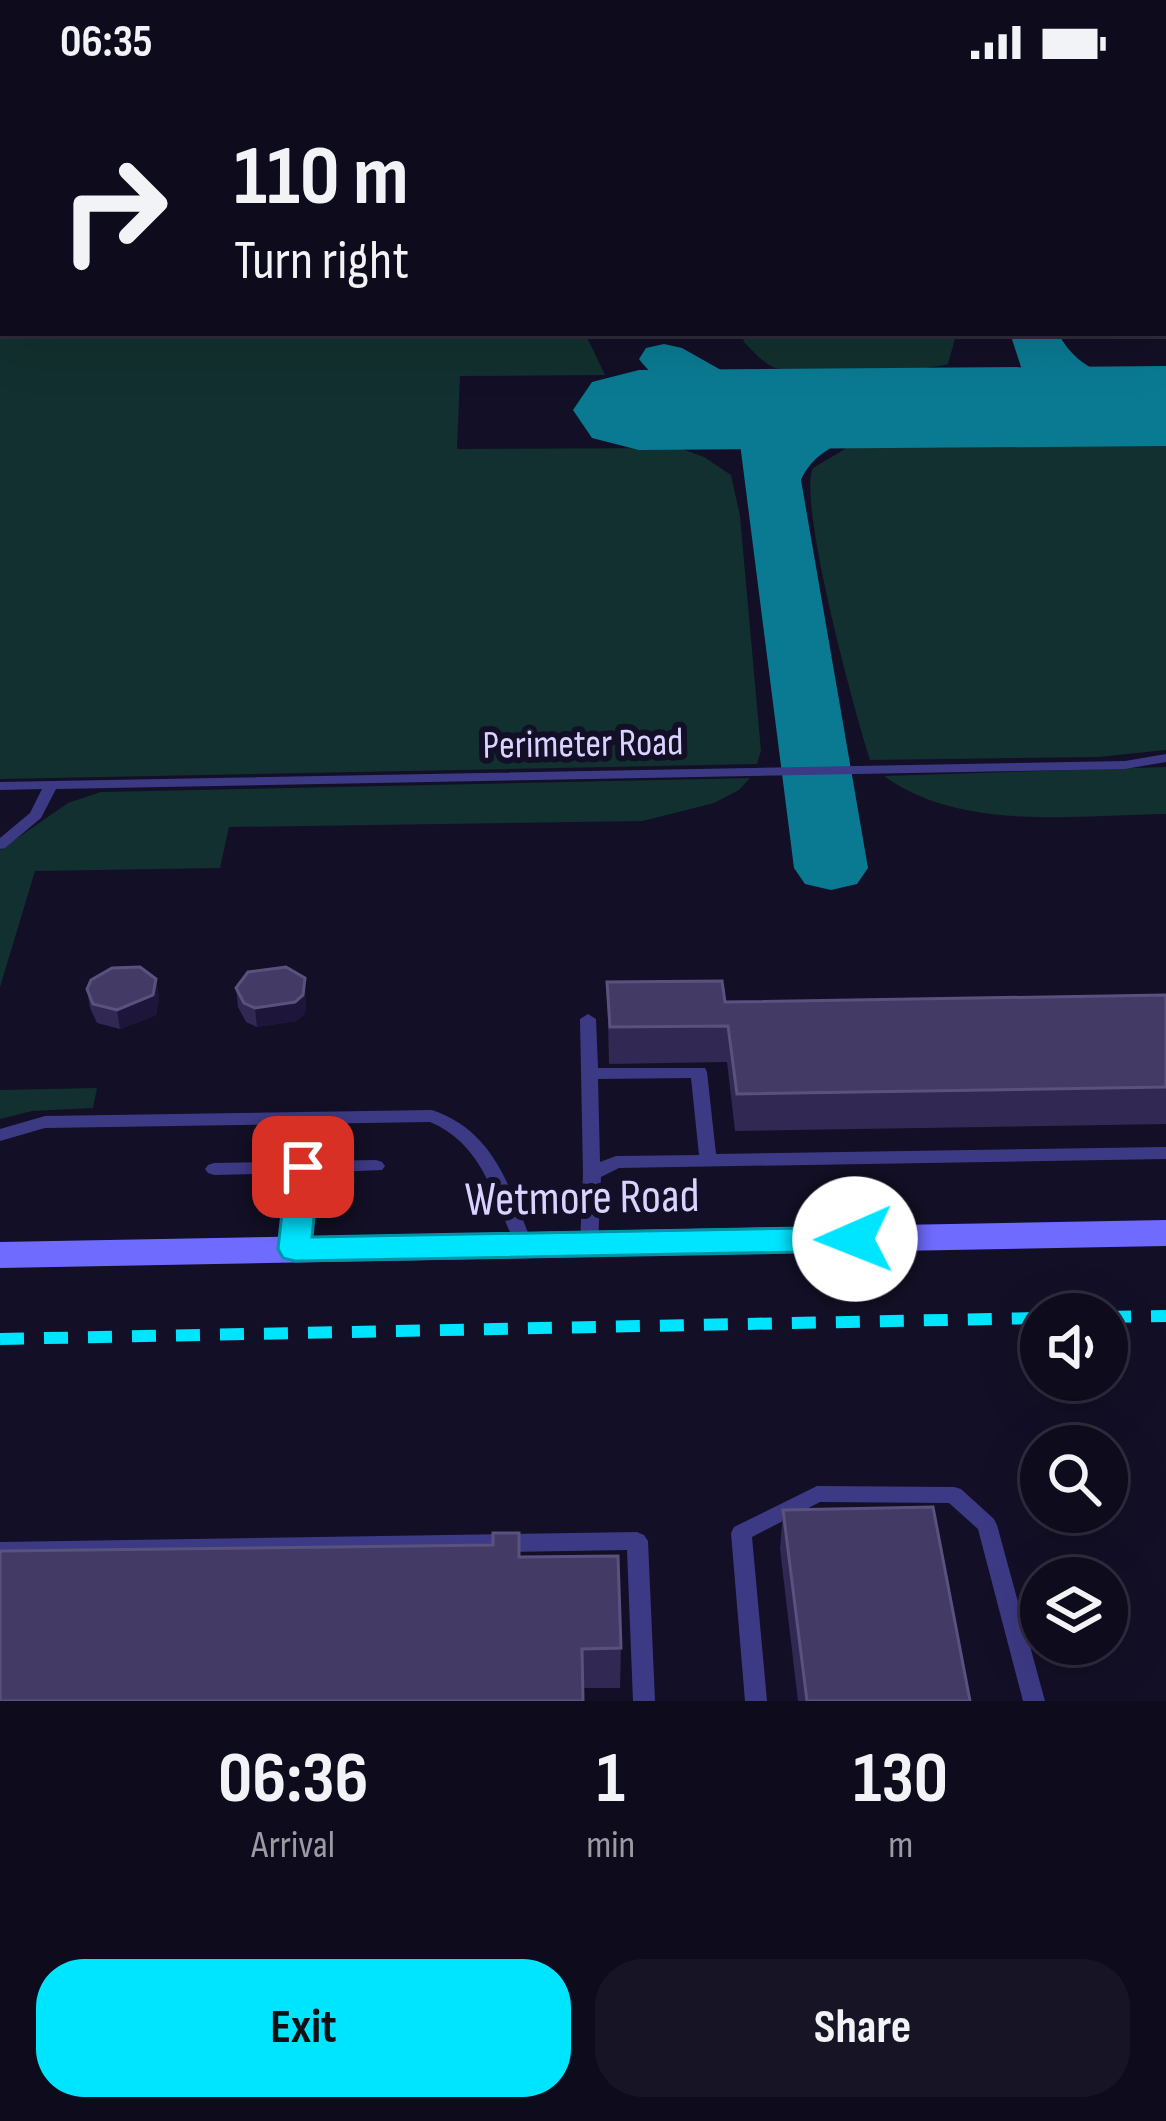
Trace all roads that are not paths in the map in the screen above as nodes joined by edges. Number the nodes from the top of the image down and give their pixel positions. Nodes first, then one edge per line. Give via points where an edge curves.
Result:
1 (1166, 758) edge
2 (51, 785) junction
3 (0, 786) edge
4 (0, 845) edge
5 (588, 1019) dead end
6 (590, 1075) junction
7 (0, 1135) edge
8 (1166, 1154) edge
9 (708, 1160) junction
10 (376, 1166) dead end
11 (303, 1167) junction
12 (214, 1168) dead end
13 (592, 1174) junction
14 (1166, 1233) edge
15 (589, 1244) junction
16 (524, 1245) junction
17 (295, 1249) junction
18 (0, 1255) edge
19 (0, 1551) edge
20 (644, 1701) edge
21 (756, 1701) edge
22 (1034, 1701) edge

1 - 2 lane, Perimeter Road
2 - 3 lane, Perimeter Road
2 - 4 lane via 36,815
5 - 6 lane
6 - 9 lane via 699,1072
6 - 13 lane
7 - 16 lane via 45,1122 432,1116 452,1122 482,1150
8 - 9 lane
9 - 13 lane via 616,1162
10 - 11 lane
11 - 12 lane
11 - 17 lane
13 - 15 lane
14 - 15 main road, Wetmore Road
15 - 16 main road, Wetmore Road
16 - 17 main road, Wetmore Road
17 - 18 main road, Wetmore Road
19 - 20 lane via 637,1541
21 - 22 lane via 741,1533 817,1494 954,1495 987,1525

